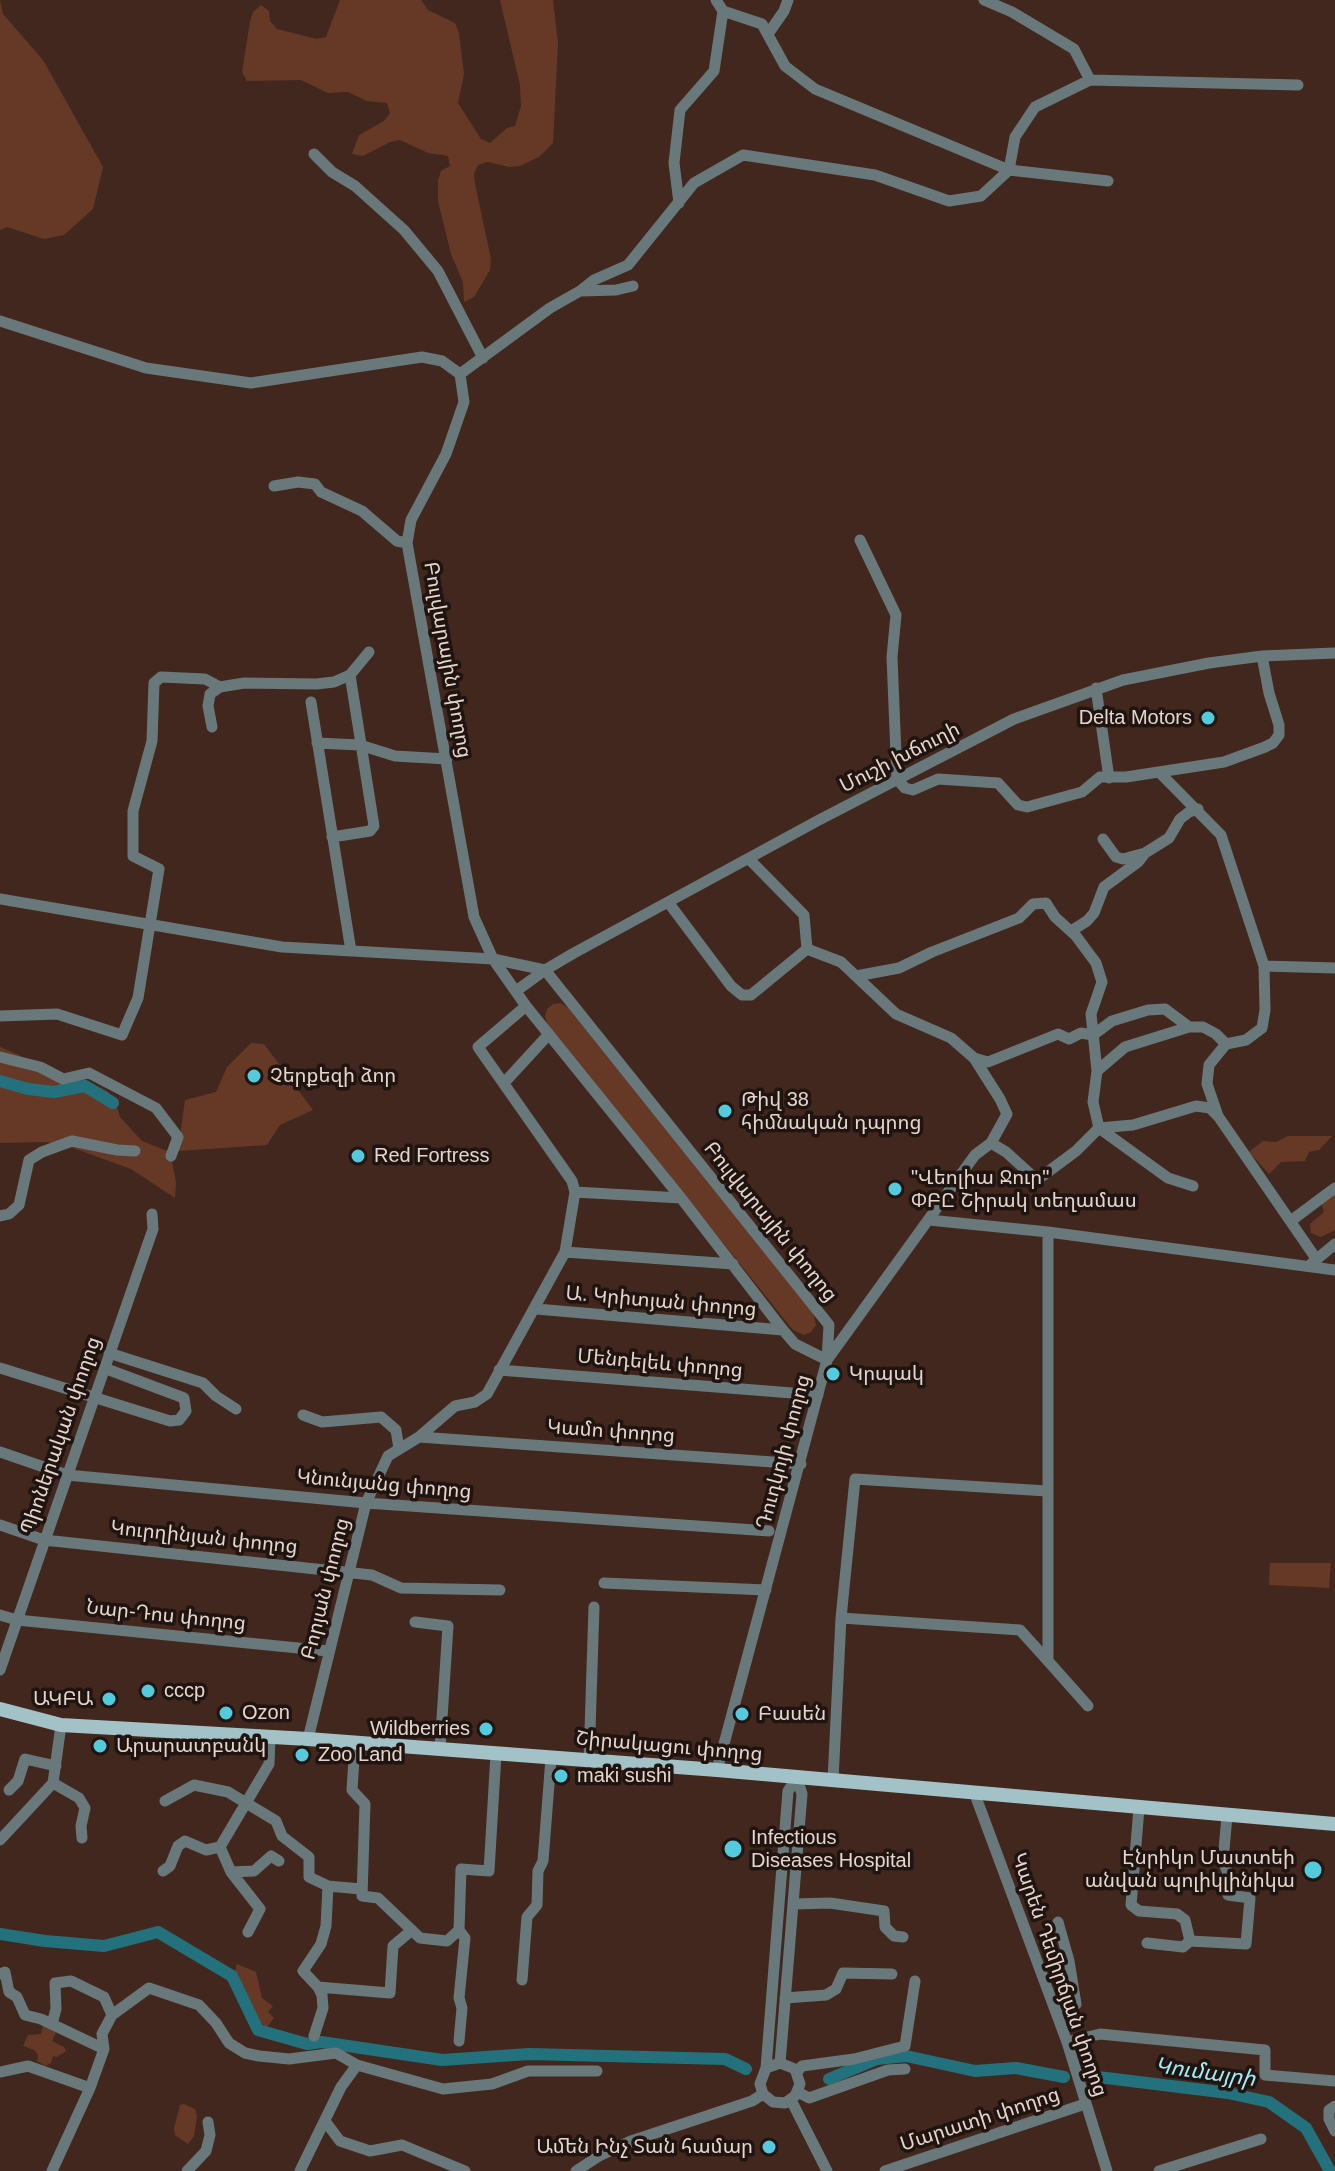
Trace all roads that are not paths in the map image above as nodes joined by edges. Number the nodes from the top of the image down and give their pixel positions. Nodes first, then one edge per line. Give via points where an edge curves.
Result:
1 (788, 0) edge
2 (984, 0) edge
3 (719, 5) edge
4 (1010, 6) edge
5 (768, 34) junction
6 (1090, 80) junction
7 (1298, 85) dead end
8 (314, 154) dead end
9 (1009, 170) junction
10 (1108, 181) dead end
11 (679, 203) junction
12 (633, 286) dead end
13 (580, 291) junction
14 (0, 321) edge
15 (483, 358) junction
16 (460, 374) junction
17 (274, 486) dead end
18 (860, 540) dead end
19 (407, 543) junction
20 (369, 652) dead end
21 (1335, 653) edge
22 (1262, 656) junction
23 (350, 675) junction
24 (220, 687) junction
25 (1096, 688) junction
26 (311, 702) dead end
27 (212, 727) dead end
28 (317, 743) junction
29 (360, 745) junction
30 (447, 759) junction
31 (1159, 772) junction
32 (1109, 778) junction
33 (897, 779) junction
34 (1198, 809) junction
35 (332, 837) junction
36 (1103, 839) dead end
37 (1111, 853) junction
38 (1145, 853) junction
39 (749, 859) junction
40 (1112, 881) junction
41 (0, 899) edge
42 (668, 902) junction
43 (1094, 913) junction
44 (151, 926) junction
45 (1071, 931) junction
46 (807, 949) junction
47 (351, 951) junction
48 (1089, 952) junction
49 (493, 959) junction
50 (1264, 966) junction
51 (1335, 968) edge
52 (545, 970) junction
53 (856, 976) junction
54 (516, 991) junction
55 (526, 1006) junction
56 (0, 1016) edge
57 (1189, 1027) junction
58 (549, 1034) junction
59 (1093, 1035) junction
60 (1226, 1044) junction
61 (0, 1057) edge
62 (974, 1058) junction
63 (1097, 1071) junction
64 (504, 1083) junction
65 (1218, 1116) junction
66 (1099, 1128) junction
67 (991, 1143) junction
68 (135, 1151) dead end
69 (171, 1156) dead end
70 (1193, 1186) dead end
71 (1335, 1188) edge
72 (575, 1192) junction
73 (681, 1198) junction
74 (152, 1214) dead end
75 (0, 1216) edge
76 (929, 1220) junction
77 (1292, 1220) junction
78 (1048, 1232) junction
79 (1335, 1244) edge
80 (565, 1252) junction
81 (1313, 1263) junction
82 (733, 1264) junction
83 (1335, 1270) edge
84 (536, 1309) junction
85 (783, 1330) junction
86 (109, 1353) junction
87 (827, 1360) junction
88 (0, 1368) edge
89 (104, 1368) junction
90 (499, 1370) junction
91 (818, 1395) junction
92 (94, 1396) junction
93 (236, 1409) dead end
94 (303, 1415) dead end
95 (419, 1437) junction
96 (399, 1449) junction
97 (0, 1452) edge
98 (801, 1464) junction
99 (67, 1475) junction
100 (1047, 1491) junction
101 (366, 1503) junction
102 (0, 1525) edge
103 (769, 1531) dead end
104 (44, 1540) junction
105 (348, 1571) junction
106 (604, 1583) dead end
107 (500, 1590) dead end
108 (766, 1590) junction
109 (594, 1607) dead end
110 (0, 1615) edge
111 (841, 1618) junction
112 (17, 1620) junction
113 (415, 1622) dead end
114 (328, 1651) junction
115 (1048, 1661) junction
116 (1, 1666) edge
117 (1088, 1706) dead end
118 (0, 1709) edge
119 (61, 1725) junction
120 (270, 1737) junction
121 (308, 1739) junction
122 (355, 1743) junction
123 (440, 1749) junction
124 (496, 1754) junction
125 (551, 1758) junction
126 (589, 1761) junction
127 (56, 1766) junction
128 (717, 1770) junction
129 (797, 1778) junction
130 (833, 1780) junction
131 (53, 1783) junction
132 (9, 1790) dead end
133 (974, 1792) junction
134 (165, 1801) dead end
135 (246, 1804) junction
136 (1139, 1808) junction
137 (1227, 1816) junction
138 (1335, 1824) edge
139 (82, 1838) dead end
140 (0, 1840) edge
141 (220, 1847) junction
142 (279, 1861) dead end
143 (163, 1871) dead end
144 (231, 1872) junction
145 (780, 1875) junction
146 (794, 1877) junction
147 (328, 1886) junction
148 (361, 1889) junction
149 (793, 1904) junction
150 (1058, 1922) dead end
151 (412, 1930) junction
152 (459, 1930) junction
153 (248, 1932) dead end
154 (903, 1937) dead end
155 (1190, 1941) junction
156 (1147, 1943) dead end
157 (0, 1974) edge
158 (892, 1974) dead end
159 (522, 1980) dead end
160 (915, 1981) dead end
161 (318, 1987) junction
162 (785, 1998) junction
163 (1056, 2010) junction
164 (112, 2015) junction
165 (52, 2024) junction
166 (314, 2036) dead end
167 (459, 2041) dead end
168 (1067, 2042) junction
169 (104, 2049) junction
170 (780, 2063) junction
171 (357, 2065) junction
172 (766, 2068) junction
173 (905, 2069) dead end
174 (597, 2071) dead end
175 (0, 2072) edge
176 (797, 2072) junction
177 (1335, 2081) edge
178 (90, 2088) junction
179 (763, 2094) junction
180 (795, 2096) junction
181 (1085, 2104) junction
182 (1335, 2106) edge
183 (325, 2121) junction
184 (208, 2122) dead end
185 (1335, 2131) edge
186 (1261, 2139) dead end
187 (903, 2168) edge
188 (52, 2171) edge
189 (187, 2171) edge
190 (300, 2171) edge
191 (465, 2171) edge
192 (577, 2171) edge
193 (827, 2171) edge
194 (885, 2171) edge
195 (1107, 2171) edge
196 (1159, 2171) edge

1 - 5 street
2 - 4 street
3 - 5 street via 762,24
3 - 11 street via 714,71 680,110 674,163
4 - 6 street via 1074,49
5 - 9 street via 785,66 815,89
6 - 7 street
6 - 9 street via 1035,107 1015,137
8 - 15 street via 404,230 438,271
9 - 10 street
9 - 11 street via 981,196 949,201 875,175 743,155 694,183
11 - 13 street via 628,265
12 - 13 street
13 - 15 street
14 - 16 street via 146,368 251,383 422,357 442,361
15 - 16 street
16 - 19 street, Բուլվարային փողոց via 464,402 446,454 411,520
17 - 19 street via 315,484
18 - 33 street via 896,615 892,657
19 - 30 street, Բուլվարային փողոց
20 - 23 street
21 - 22 street, Մուշի խճուղի
22 - 25 street, Մուշի խճուղի
22 - 31 street via 1279,725 1273,743 1224,762
23 - 24 street via 316,684
23 - 29 street
24 - 27 street via 210,694
24 - 44 street via 187,677 161,677 154,683 152,741 133,811 133,856 159,869
25 - 32 street
25 - 33 street, Մուշի խճուղի via 1014,719
26 - 28 street
28 - 29 street
28 - 35 street
29 - 30 street via 395,756
29 - 35 street via 374,826
30 - 49 street, Բուլվարային փողոց via 474,917
31 - 32 street
31 - 34 street
32 - 33 street via 1100,777 1082,792 1027,807 1018,805 998,783 938,779 913,790
33 - 39 street, Մուշի խճուղի
34 - 38 street
34 - 50 street via 1221,835
35 - 47 street
36 - 37 street
37 - 38 street via 1123,859
37 - 40 street
38 - 40 street
39 - 42 street, Մուշի խճուղի
39 - 46 street via 804,915
40 - 43 street via 1104,887
41 - 44 street
42 - 46 street via 742,995 751,995
42 - 52 street, Մուշի խճուղի
43 - 45 street
43 - 48 street
44 - 47 street via 282,947
44 - 56 street via 138,998 122,1035 57,1014
45 - 48 street
45 - 53 street via 1041,901 1019,918 899,968
46 - 53 street via 841,962
47 - 49 street
48 - 59 street via 1102,982 1091,1014
49 - 52 street
49 - 54 street, Բուլվարային փողոց
50 - 51 street
50 - 60 street via 1262,1028 1246,1040
52 - 54 street, Մուշի խճուղի
52 - 87 street, Բուլվարային փողոց via 829,1325
53 - 62 street via 896,1014 951,1038
54 - 55 street, Բուլվարային փողոց
55 - 58 street, Բուլվարային փողոց
55 - 64 street via 478,1047
57 - 59 street via 1165,1009 1148,1010 1112,1021
57 - 60 street via 1203,1027
57 - 63 street via 1125,1047
58 - 64 street
58 - 73 street, Բուլվարային փողոց
59 - 62 street via 1069,1039 1058,1034 988,1062
59 - 63 street
60 - 65 street via 1209,1065 1207,1084
61 - 69 street via 63,1079 89,1073 156,1108 178,1137
62 - 67 street via 1007,1114
63 - 66 street via 1093,1102
64 - 72 street via 568,1173
65 - 66 street via 1196,1106 1133,1125
65 - 77 street
66 - 67 street via 1037,1180
66 - 70 street via 1168,1178
67 - 76 street, Դուդկոյի փողոց via 975,1155
68 - 75 street via 72,1141 42,1152 29,1160 19,1205
71 - 77 street
72 - 73 street
72 - 80 street, Բորյան փողոց
73 - 82 street, Բուլվարային փողոց
74 - 86 street, Պիոներական փողոց via 153,1229
76 - 78 street
76 - 87 street, Դուդկոյի փողոց
77 - 81 street
78 - 81 street
78 - 100 street
79 - 81 street
80 - 82 street
80 - 84 street, Բորյան փողոց
81 - 83 street
82 - 85 street, Բուլվարային փողոց
84 - 85 street, Ա. Կրիտյան փողոց
84 - 90 street, Բորյան փողոց
85 - 87 street, Բուլվարային փողոց via 795,1344
86 - 89 street, Պիոներական փողոց
86 - 93 street via 203,1383
87 - 91 street, Դուդկոյի փողոց
88 - 92 street
89 - 92 street, Պիոներական փողոց
89 - 92 street via 184,1398 186,1411 170,1421
90 - 91 street, Մենդելեև փողոց
90 - 95 street, Բորյան փողոց via 487,1394 455,1406
91 - 98 street, Դուդկոյի փողոց
92 - 99 street, Պիոներական փողոց
94 - 96 street via 322,1422 381,1417 396,1430
95 - 96 street, Բորյան փողոց
95 - 98 street, Կամո փողոց
96 - 101 street, Բորյան փողոց via 388,1456
97 - 99 street, Կնունյանց փողոց
98 - 108 street, Դուդկոյի փողոց
99 - 101 street, Կնունյանց փողոց
99 - 104 street, Պիոներական փողոց
100 - 111 street via 855,1479
100 - 115 street
101 - 103 street, Կնունյանց փողոց
101 - 105 street, Բորյան փողոց
102 - 104 street, Կուրղինյան փողոց
104 - 105 street, Կուրղինյան փողոց
104 - 112 street, Պիոներական փողոց
105 - 107 street, Կուրղինյան փողոց via 401,1588
105 - 114 street, Բորյան փողոց
106 - 108 street
108 - 128 street, Դուդկոյի փողոց
109 - 126 street
110 - 112 street, Նար-Դոս փողոց
111 - 115 street via 1020,1630
111 - 130 street
112 - 114 street, Նար-Դոս փողոց
112 - 116 street, Պիոներական փողոց
113 - 123 street via 448,1626
114 - 121 street, Բորյան փողոց
115 - 117 street
118 - 119 main road, Շիրակացու փողոց
119 - 120 main road, Շիրակացու փողոց
119 - 127 street
120 - 121 main road, Շիրակացու փողոց
120 - 135 street via 269,1764
121 - 122 main road, Շիրակացու փողոց
122 - 123 main road, Շիրակացու փողոց
122 - 148 street via 352,1790 365,1804
123 - 124 main road, Շիրակացու փողոց
124 - 125 main road, Շիրակացու փողոց
124 - 152 street via 489,1871 461,1869
125 - 126 main road, Շիրակացու փողոց
125 - 159 street via 543,1861 537,1905 527,1917
126 - 128 main road, Շիրակացու փողոց
127 - 131 street
127 - 132 street via 25,1759
128 - 129 main road, Շիրակացու փողոց
129 - 130 main road, Շիրակացու փողոց
129 - 145 street via 788,1791
129 - 146 street via 802,1794
130 - 133 main road, Շիրակացու փողոց
131 - 139 street via 88,1808
131 - 140 street
133 - 136 main road, Շիրակացու փողոց
133 - 163 street, Կարեն Դեմիրճյան փողոց
134 - 135 street via 200,1784
135 - 141 street
135 - 147 street via 276,1821 282,1836 309,1857 309,1877
136 - 137 main road, Շիրակացու փողոց
136 - 155 street via 1131,1905 1139,1911 1177,1914 1185,1920
137 - 138 main road, Շիրակացու փողոց
137 - 155 street via 1223,1861 1228,1895 1250,1898 1246,1944
141 - 143 street via 206,1850 185,1841
141 - 144 street
142 - 144 street via 271,1856 254,1871
144 - 153 street via 260,1909
145 - 146 street
145 - 172 street
146 - 149 street
147 - 148 street
147 - 161 street via 321,1944 303,1971
148 - 151 street via 362,1896 378,1898
149 - 154 street via 884,1911 885,1927
149 - 162 street
150 - 163 street via 1076,2004
151 - 152 street via 420,1938 447,1941
151 - 161 street via 393,1946 390,1993
152 - 167 street via 465,1938
155 - 156 street via 1183,1947
157 - 165 street via 5,1972 9,1992 25,2015
158 - 162 street via 843,1973 836,1989 826,1995
160 - 176 street via 905,2046 802,2066
161 - 166 street via 323,2008
162 - 170 street
163 - 168 street, Կարեն Դեմիրճյան փողոց
164 - 165 street via 104,1997 71,1981 55,1983
164 - 169 street via 102,2034
164 - 171 street via 149,1988 199,2005 229,2043 245,2053 289,2059 336,2053
165 - 169 street
168 - 177 street via 1100,2034 1265,2050 1265,2075
168 - 181 street, Կարեն Դեմիրճյան փողոց
169 - 178 street
170 - 172 street
170 - 176 street
171 - 174 street via 443,2089 492,2084 528,2071
171 - 183 street
172 - 179 street via 760,2081
173 - 180 street via 809,2098
175 - 178 street via 28,2066
176 - 180 street
178 - 188 street
179 - 180 street via 776,2103
179 - 192 street via 631,2141
180 - 193 street
181 - 187 street, Մարատի փողոց
181 - 195 street, Կարեն Դեմիրճյան փողոց
182 - 185 street via 1329,2110
183 - 190 street
183 - 191 street via 340,2141 370,2151 402,2145
184 - 189 street via 206,2151
186 - 196 street
187 - 194 street, Մարատի փողոց

